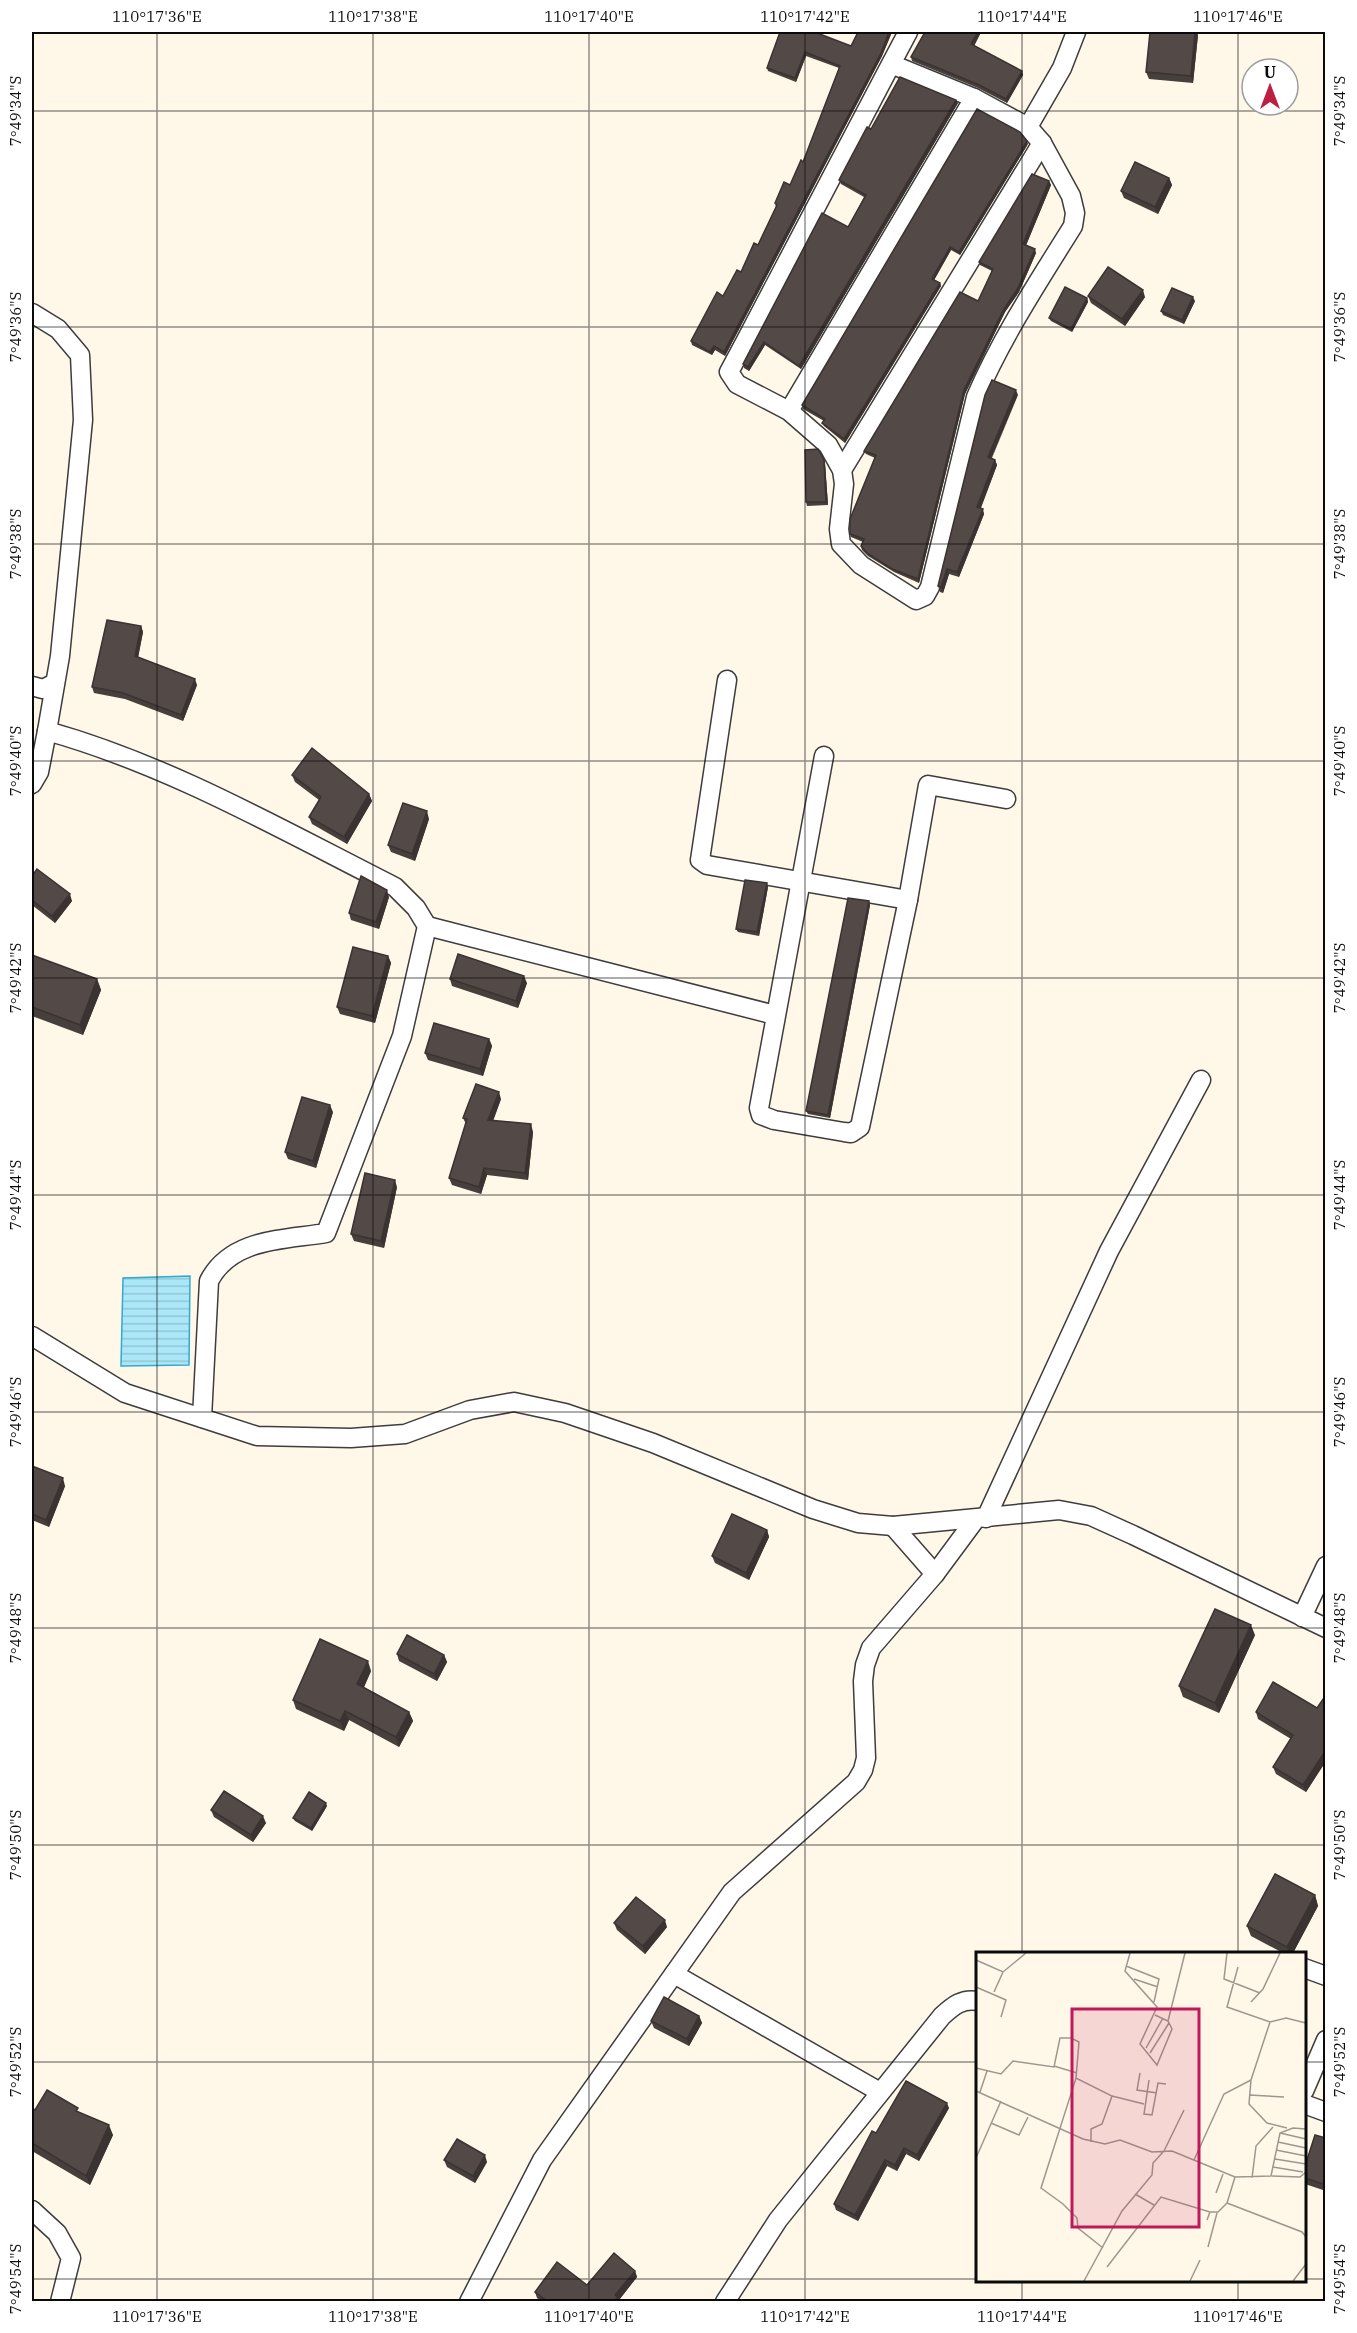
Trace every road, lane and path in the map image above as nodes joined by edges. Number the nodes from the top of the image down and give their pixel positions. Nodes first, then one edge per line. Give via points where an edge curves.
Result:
1 (908, 32) edge
2 (1076, 32) edge
3 (891, 64) junction
4 (974, 98) junction
5 (1028, 127) junction
6 (1042, 142) junction
7 (32, 313) edge
8 (789, 411) junction
9 (842, 470) junction
10 (727, 680) dead end
11 (55, 683) junction
12 (32, 687) edge
13 (47, 732) junction
14 (824, 756) dead end
15 (32, 784) edge
16 (1006, 799) dead end
17 (801, 880) junction
18 (908, 900) junction
19 (427, 926) junction
20 (776, 1015) junction
21 (1200, 1080) dead end
22 (32, 1336) edge
23 (202, 1418) junction
24 (981, 1519) junction
25 (893, 1526) junction
26 (1326, 1566) edge
27 (935, 1574) junction
28 (1302, 1617) junction
29 (1326, 1629) edge
30 (1306, 1968) edge
31 (674, 1974) junction
32 (1326, 1976) edge
33 (976, 2001) edge
34 (1326, 2040) edge
35 (1306, 2089) edge
36 (880, 2092) junction
37 (1306, 2104) edge
38 (1326, 2112) edge
39 (32, 2210) edge
40 (60, 2301) edge
41 (470, 2301) edge
42 (725, 2301) edge

1 - 3 street
2 - 5 street via 1062,68
3 - 4 street
3 - 8 street via 729,372 736,384
4 - 5 street
4 - 8 street
5 - 6 street
6 - 9 street
6 - 9 street via 1071,196 1073,226 1023,306 976,397 930,587 921,600 861,565 841,544
7 - 11 street via 58,329 80,355 83,420
8 - 9 street via 828,445
10 - 17 street via 700,860 707,865
11 - 12 street via 43,689
11 - 13 street
13 - 15 street via 39,772
13 - 19 street via 89,743 194,787 395,887
14 - 17 street
16 - 18 street via 928,785
17 - 18 street
17 - 20 street
18 - 20 street via 862,1120 856,1131 761,1115 759,1108
19 - 20 street
19 - 23 street via 402,1036 326,1233 243,1247 216,1266 209,1281
21 - 24 street via 1109,1251
22 - 23 street via 125,1393
23 - 25 street via 257,1436 351,1438 405,1434 470,1410 514,1402 565,1413 653,1443 837,1518
24 - 25 street
24 - 27 street
24 - 28 street via 1059,1510 1091,1516
25 - 27 street
26 - 28 street
27 - 31 street via 871,1648 865,1665 863,1770 842,1795 732,1892
28 - 29 street
30 - 32 street
31 - 36 street
31 - 41 street via 542,2160
33 - 36 street via 954,2005 942,2016
34 - 35 street
36 - 42 street via 778,2220
37 - 38 street
39 - 40 street via 57,2233 71,2258

